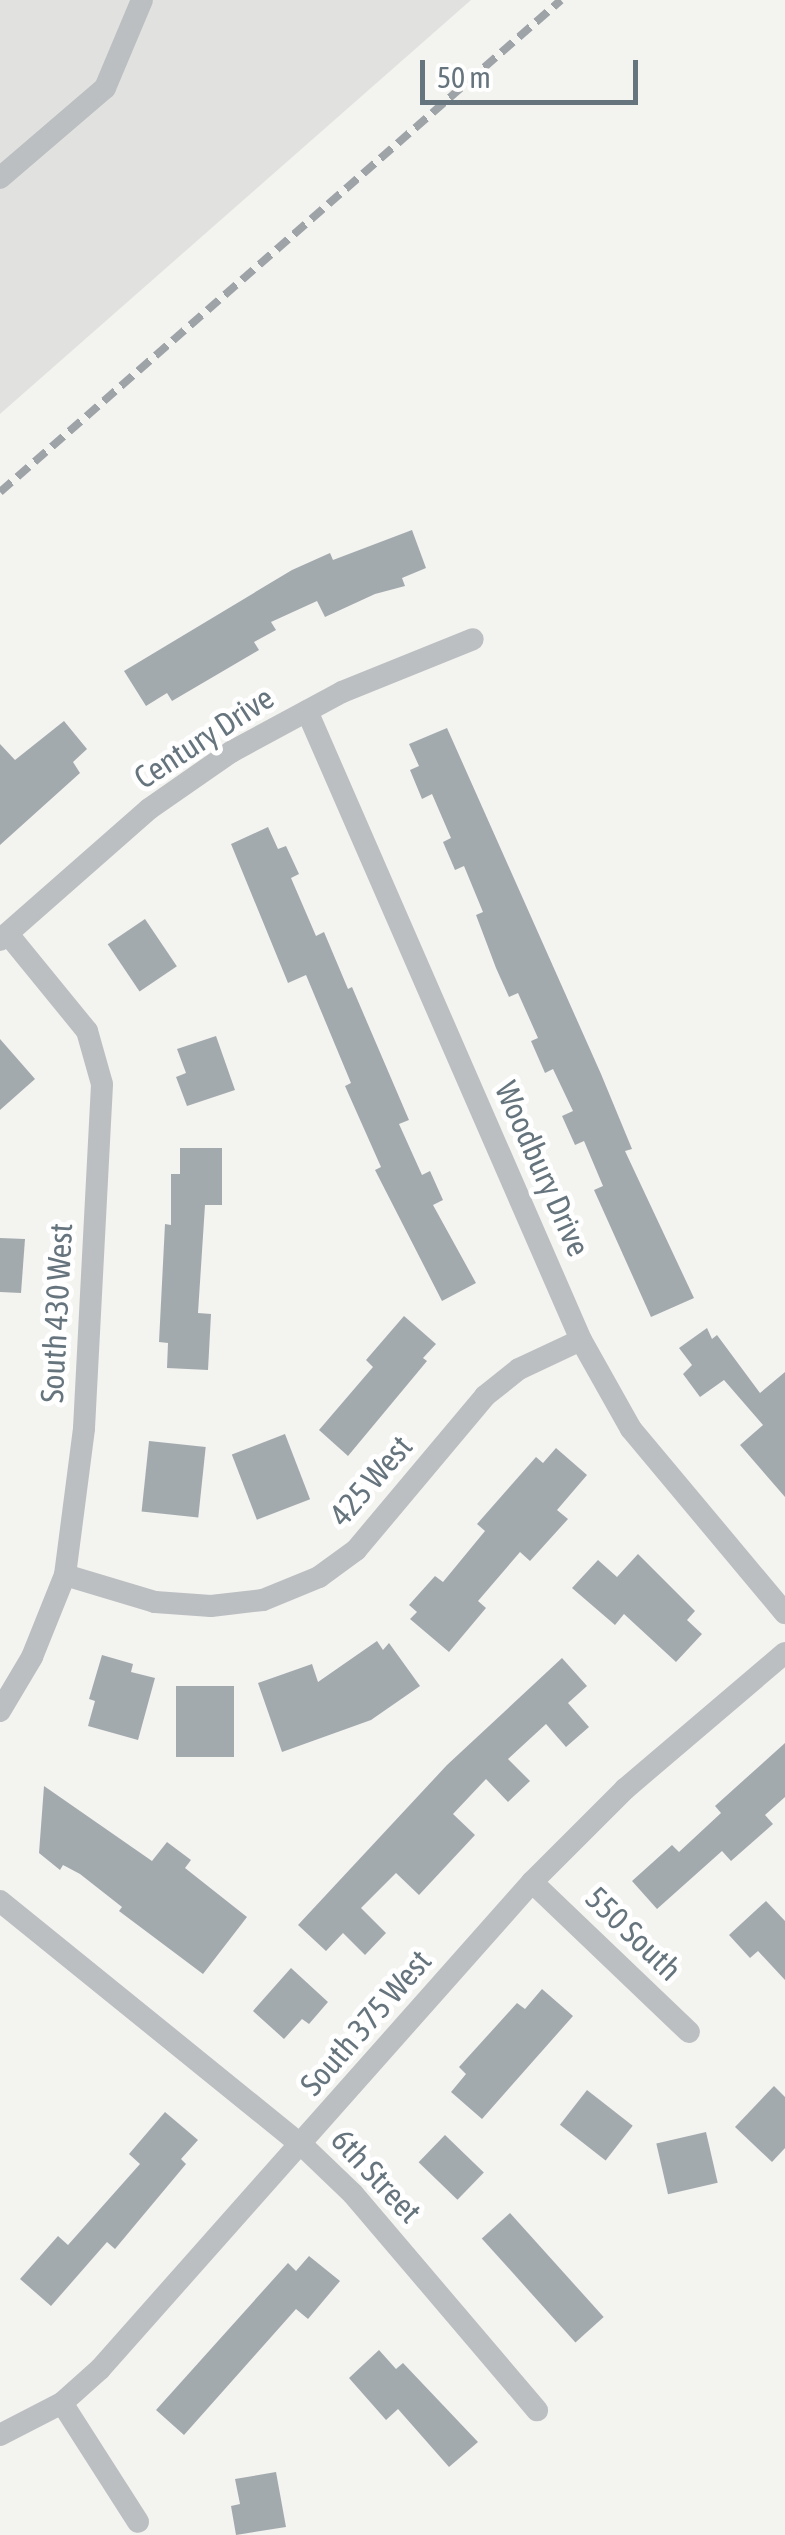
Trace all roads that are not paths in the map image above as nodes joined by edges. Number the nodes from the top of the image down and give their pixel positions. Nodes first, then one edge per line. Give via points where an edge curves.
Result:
1 (142, 0) edge
2 (0, 178) edge
3 (473, 638) dead end
4 (307, 711) junction
5 (4, 937) edge
6 (581, 1340) junction
7 (65, 1575) junction
8 (785, 1613) edge
9 (785, 1653) edge
10 (0, 1710) edge
11 (532, 1882) junction
12 (0, 1902) edge
13 (689, 2032) dead end
14 (302, 2146) junction
15 (62, 2403) junction
16 (537, 2410) dead end
17 (0, 2435) edge
18 (138, 2522) dead end

1 - 2 street via 105,88
3 - 4 street, Century Drive
4 - 5 street, Century Drive via 231,752 149,809
4 - 6 street, Woodbury Drive
5 - 7 street, South 430 West via 87,1030 102,1084 84,1428
6 - 7 street, 425 West via 519,1370 485,1396 356,1550 318,1576 263,1600 211,1606 156,1602
6 - 8 street, Woodbury Drive via 631,1430
7 - 10 street, South 430 West via 32,1657
9 - 11 street, South 375 West via 625,1789
11 - 13 street, 550 South
11 - 14 street, South 375 West
12 - 14 street, 6th Street
14 - 15 street, South 375 West via 100,2370
14 - 16 street, 6th Street via 354,2194
15 - 17 street, South 375 West
15 - 18 street

